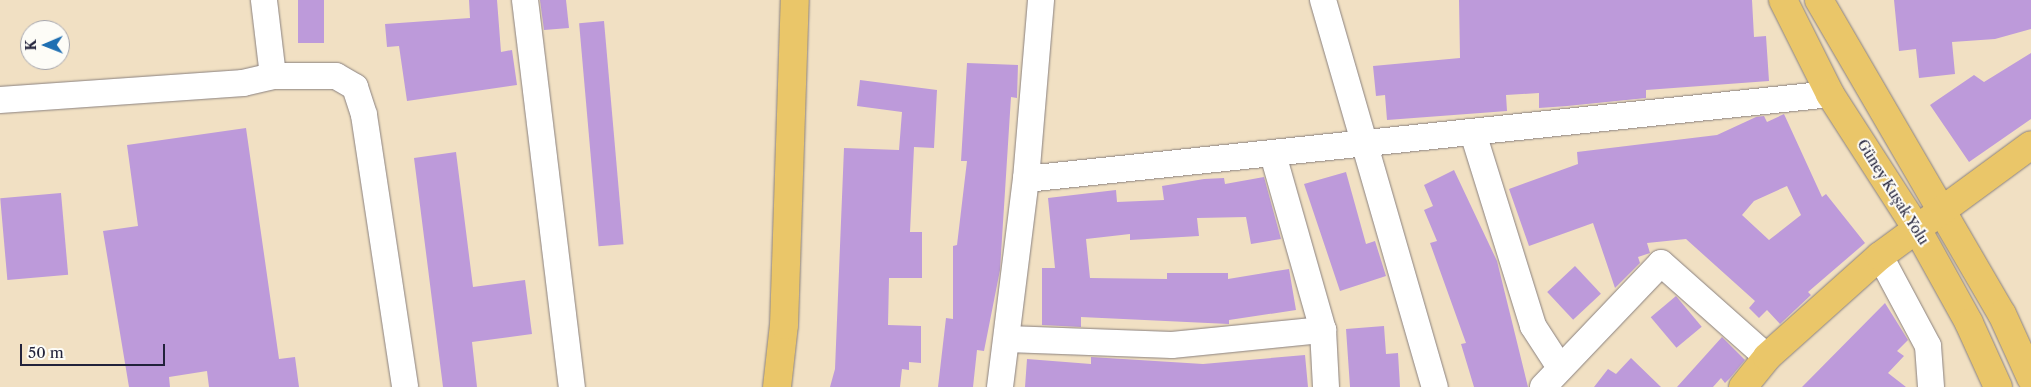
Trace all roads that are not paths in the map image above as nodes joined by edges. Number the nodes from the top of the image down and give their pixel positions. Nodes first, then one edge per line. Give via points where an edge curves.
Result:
1 (264, 0) edge
2 (525, 0) edge
3 (795, 0) edge
4 (1041, 0) edge
5 (1322, 0) edge
6 (1783, 0) edge
7 (1820, 0) edge
8 (273, 76) junction
9 (1830, 94) junction
10 (0, 100) edge
11 (1473, 133) junction
12 (2031, 145) edge
13 (1364, 146) junction
14 (1273, 155) junction
15 (1026, 179) junction
16 (1940, 209) junction
17 (1917, 229) junction
18 (1880, 256) junction
19 (1323, 330) junction
20 (1007, 339) junction
21 (1767, 357) junction
22 (1559, 366) junction
23 (2031, 378) edge
24 (405, 387) edge
25 (572, 387) edge
26 (777, 387) edge
27 (1000, 387) edge
28 (1326, 387) edge
29 (1435, 387) edge
30 (1543, 387) edge
31 (1742, 387) edge
32 (1931, 387) edge
33 (1998, 387) edge

1 - 8 street
2 - 25 street
3 - 26 main road via 784,326
4 - 15 street
5 - 13 street
6 - 9 main road, Güney Kuşak Yolu
7 - 16 main road
8 - 10 street via 242,83
8 - 24 street via 336,76 355,87 366,125
9 - 11 street
9 - 17 main road, Güney Kuşak Yolu
11 - 13 street
11 - 22 street via 1533,326
12 - 16 main road
13 - 14 street
13 - 29 street
14 - 15 street
14 - 19 street
15 - 20 street
16 - 17 main road
16 - 23 main road via 2002,314
17 - 18 main road
17 - 33 main road, Güney Kuşak Yolu via 1969,323
18 - 21 main road
18 - 32 street via 1928,346
19 - 20 street via 1172,345
19 - 28 street
20 - 27 street
21 - 22 street via 1661,263
21 - 31 main road
22 - 30 street

